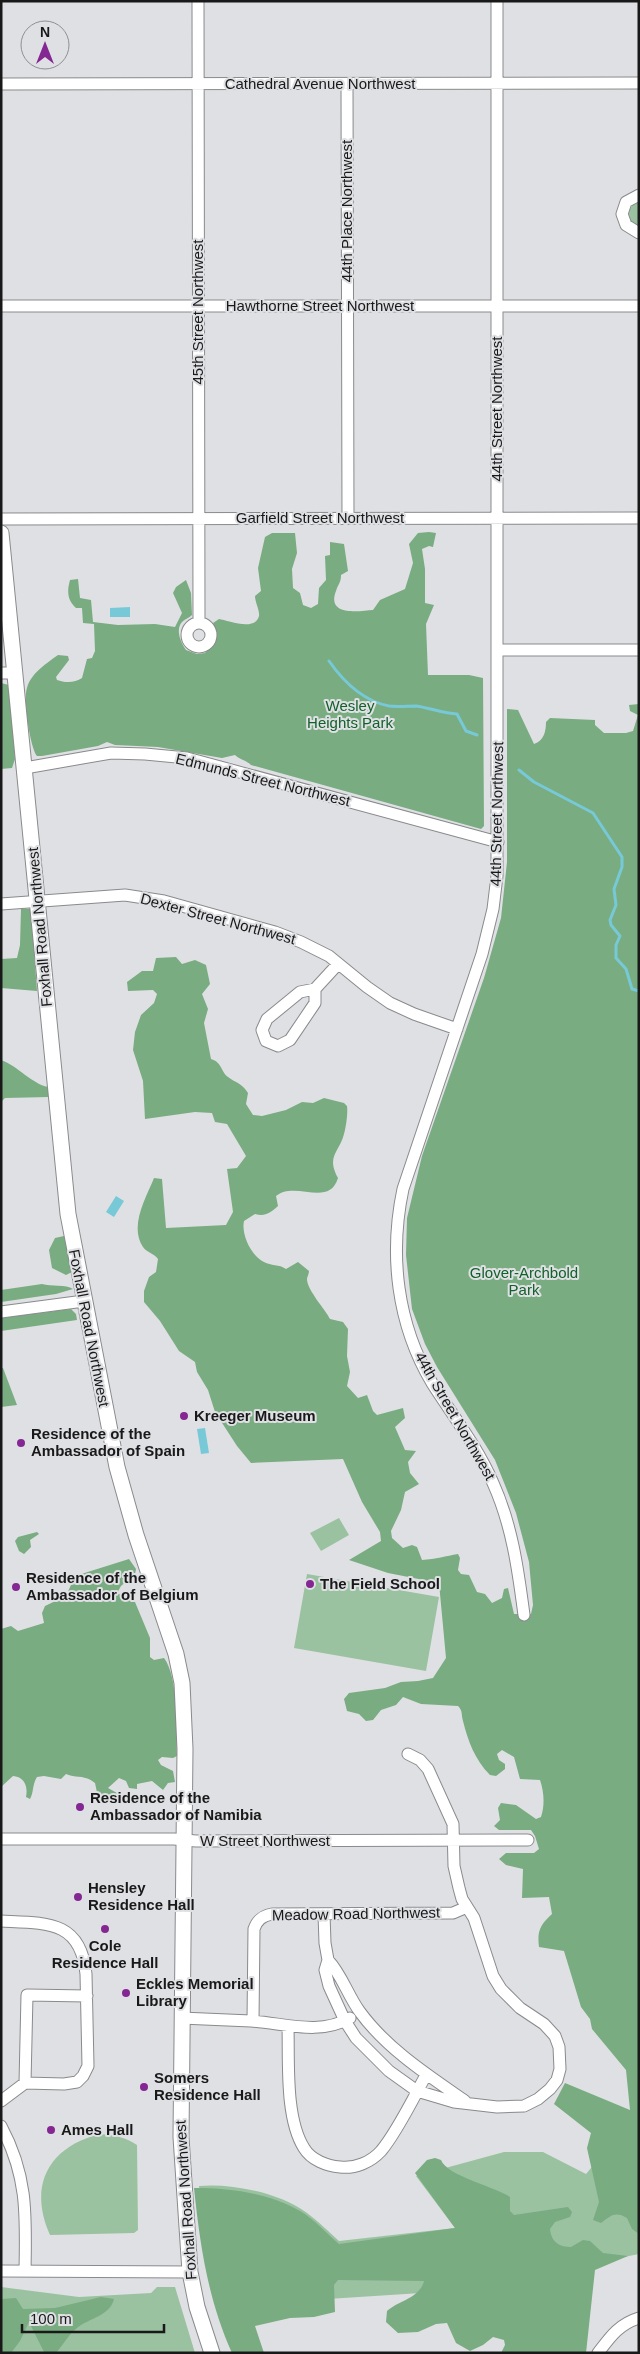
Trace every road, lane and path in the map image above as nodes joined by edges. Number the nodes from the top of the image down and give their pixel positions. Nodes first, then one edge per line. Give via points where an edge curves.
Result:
1 (198, 1) edge
2 (497, 1) edge
3 (639, 83) edge
4 (1, 84) edge
5 (198, 84) junction
6 (347, 84) junction
7 (498, 84) junction
8 (639, 195) edge
9 (639, 233) edge
10 (1, 306) edge
11 (198, 306) junction
12 (348, 306) junction
13 (498, 306) junction
14 (639, 306) edge
15 (348, 517) junction
16 (497, 518) junction
17 (639, 518) edge
18 (1, 519) edge
19 (199, 519) junction
20 (1, 533) edge
21 (199, 623) dead end
22 (497, 650) junction
23 (639, 650) edge
24 (8, 674) edge
25 (25, 768) junction
26 (498, 842) junction
27 (38, 902) junction
28 (1, 904) edge
29 (338, 964) junction
30 (315, 989) junction
31 (457, 1029) junction
32 (84, 1301) junction
33 (1, 1312) edge
34 (524, 1615) dead end
35 (408, 1754) dead end
36 (1, 1839) edge
37 (454, 1840) junction
38 (528, 1840) dead end
39 (185, 1841) junction
40 (467, 1907) junction
41 (324, 1914) junction
42 (1, 1921) edge
43 (328, 1960) junction
44 (87, 1996) junction
45 (360, 2012) junction
46 (182, 2018) junction
47 (253, 2021) junction
48 (345, 2021) junction
49 (288, 2027) junction
50 (426, 2075) junction
51 (25, 2083) junction
52 (417, 2091) junction
53 (1, 2101) edge
54 (466, 2102) junction
55 (1, 2126) edge
56 (1, 2271) edge
57 (25, 2271) junction
58 (190, 2272) junction
59 (639, 2318) edge
60 (212, 2353) edge
61 (598, 2353) edge

1 - 5 street, 45th Street Northwest
2 - 7 street, 44th Street Northwest
3 - 7 street, Cathedral Avenue Northwest
4 - 5 street, Cathedral Avenue Northwest
5 - 6 street, Cathedral Avenue Northwest
5 - 11 street, 45th Street Northwest
6 - 7 street, Cathedral Avenue Northwest
6 - 12 street, 44th Place Northwest
7 - 13 street, 44th Street Northwest
8 - 9 street via 626,202 622,214 626,225
10 - 11 street, Hawthorne Street Northwest
11 - 12 street, Hawthorne Street Northwest
11 - 19 street, 45th Street Northwest
12 - 13 street, Hawthorne Street Northwest
12 - 15 street, 44th Place Northwest
13 - 14 street, Hawthorne Street Northwest
13 - 16 street, 44th Street Northwest
15 - 16 street, Garfield Street Northwest
15 - 19 street, Garfield Street Northwest
16 - 17 street, Garfield Street Northwest
16 - 22 street, 44th Street Northwest
18 - 19 street, Garfield Street Northwest
19 - 21 street, 45th Street Northwest
20 - 24 main road, Foxhall Road Northwest
22 - 23 street
22 - 26 street, 44th Street Northwest
24 - 25 main road, Foxhall Road Northwest
25 - 26 street, Edmunds Street Northwest via 115,753 187,758
25 - 27 main road, Foxhall Road Northwest
26 - 31 street, 44th Street Northwest via 490,926
27 - 28 street, Dexter Street Northwest
27 - 29 street, Dexter Street Northwest via 110,895 149,897 288,936 320,951
27 - 32 main road, Foxhall Road Northwest via 65,1194
29 - 30 street
29 - 31 street, Dexter Street Northwest via 390,1003
30 - 30 street via 300,992 267,1019 262,1030 266,1041 278,1046 287,1042 315,1003
31 - 34 street, 44th Street Northwest via 403,1189 397,1278 404,1319 423,1365 477,1450 501,1501 517,1560
32 - 33 street
32 - 39 main road, Foxhall Road Northwest via 120,1482 176,1654 182,1683
35 - 37 street via 428,1769 453,1824
36 - 39 street, W Street Northwest
37 - 38 street, W Street Northwest
37 - 39 street, W Street Northwest
37 - 40 street via 456,1876
39 - 46 main road, Foxhall Road Northwest
40 - 41 street, Meadow Road Northwest via 453,1913
40 - 54 street via 474,1918 485,1957 501,1989 555,2036 561,2058 556,2080 538,2099 524,2106 497,2107
41 - 43 street
41 - 47 street, Meadow Road Northwest via 272,1914 259,1919 254,1929
42 - 44 street via 47,1925 73,1937 82,1950
43 - 45 street
43 - 48 street via 329,1986
44 - 51 street via 88,2066 83,2076 77,2082 64,2084
44 - 51 street via 27,1995
45 - 48 street
45 - 50 street via 395,2049
46 - 47 street
46 - 58 main road, Foxhall Road Northwest via 181,2137
47 - 49 street
48 - 49 street via 326,2026
48 - 52 street via 376,2060
49 - 52 street via 288,2082 298,2136 308,2153 324,2164 355,2167 375,2156 386,2144
50 - 52 street
50 - 54 street
51 - 53 street
52 - 54 street via 454,2102
55 - 57 street via 23,2182
56 - 57 street
57 - 58 street
58 - 60 main road, Foxhall Road Northwest via 196,2307
59 - 61 street via 624,2323

